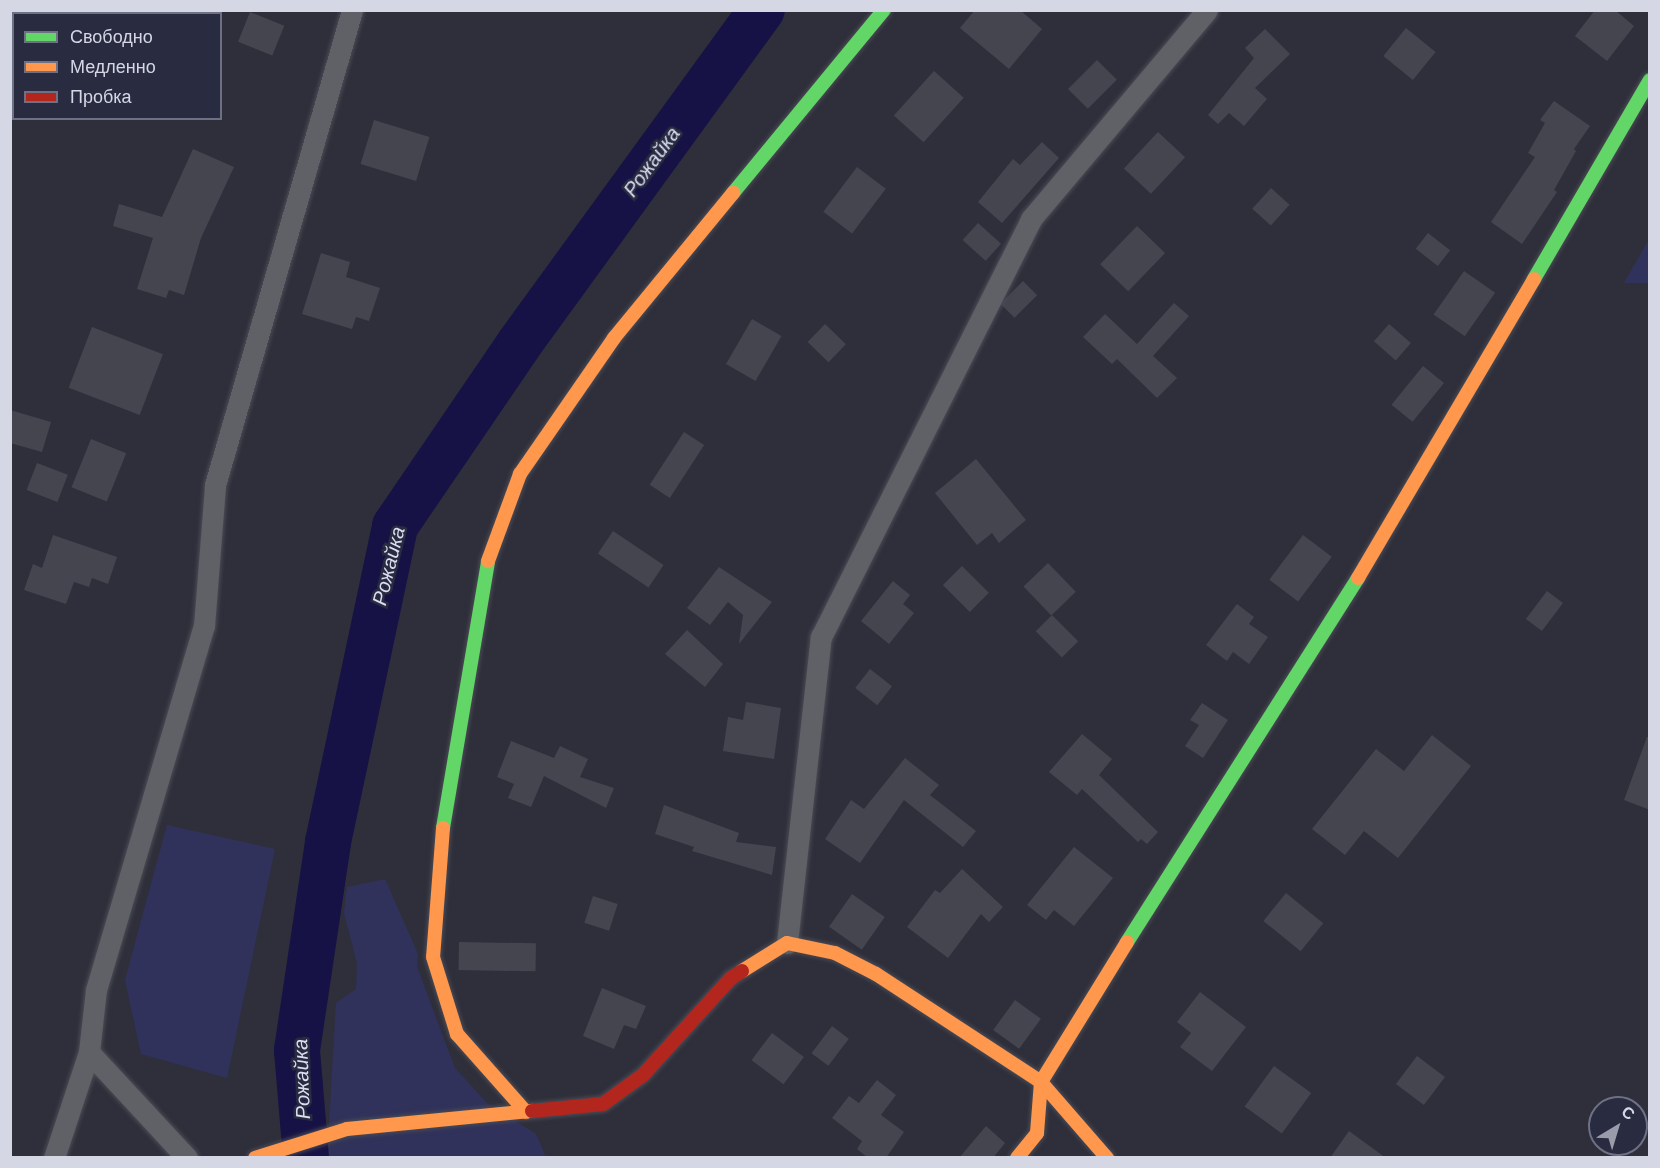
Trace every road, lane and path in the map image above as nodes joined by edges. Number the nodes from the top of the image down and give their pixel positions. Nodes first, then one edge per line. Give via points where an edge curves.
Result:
1 (352, 10) edge
2 (884, 10) edge
3 (1207, 10) edge
4 (1650, 80) edge
5 (787, 943) junction
6 (89, 1052) junction
7 (1041, 1082) junction
8 (526, 1112) junction
9 (54, 1158) edge
10 (187, 1158) edge
11 (255, 1158) edge
12 (1017, 1158) edge
13 (1107, 1158) edge

1 - 6 street via 215,485 204,626 96,990
2 - 8 street via 614,338 520,474 487,564 444,812 433,957 457,1034
3 - 5 street via 1031,219 821,637
4 - 7 street via 1376,549
5 - 7 street via 836,953 876,974
5 - 8 street via 731,978 644,1075 603,1104
6 - 9 street
6 - 10 street
7 - 12 street via 1037,1132
7 - 13 street
8 - 11 street via 347,1129

